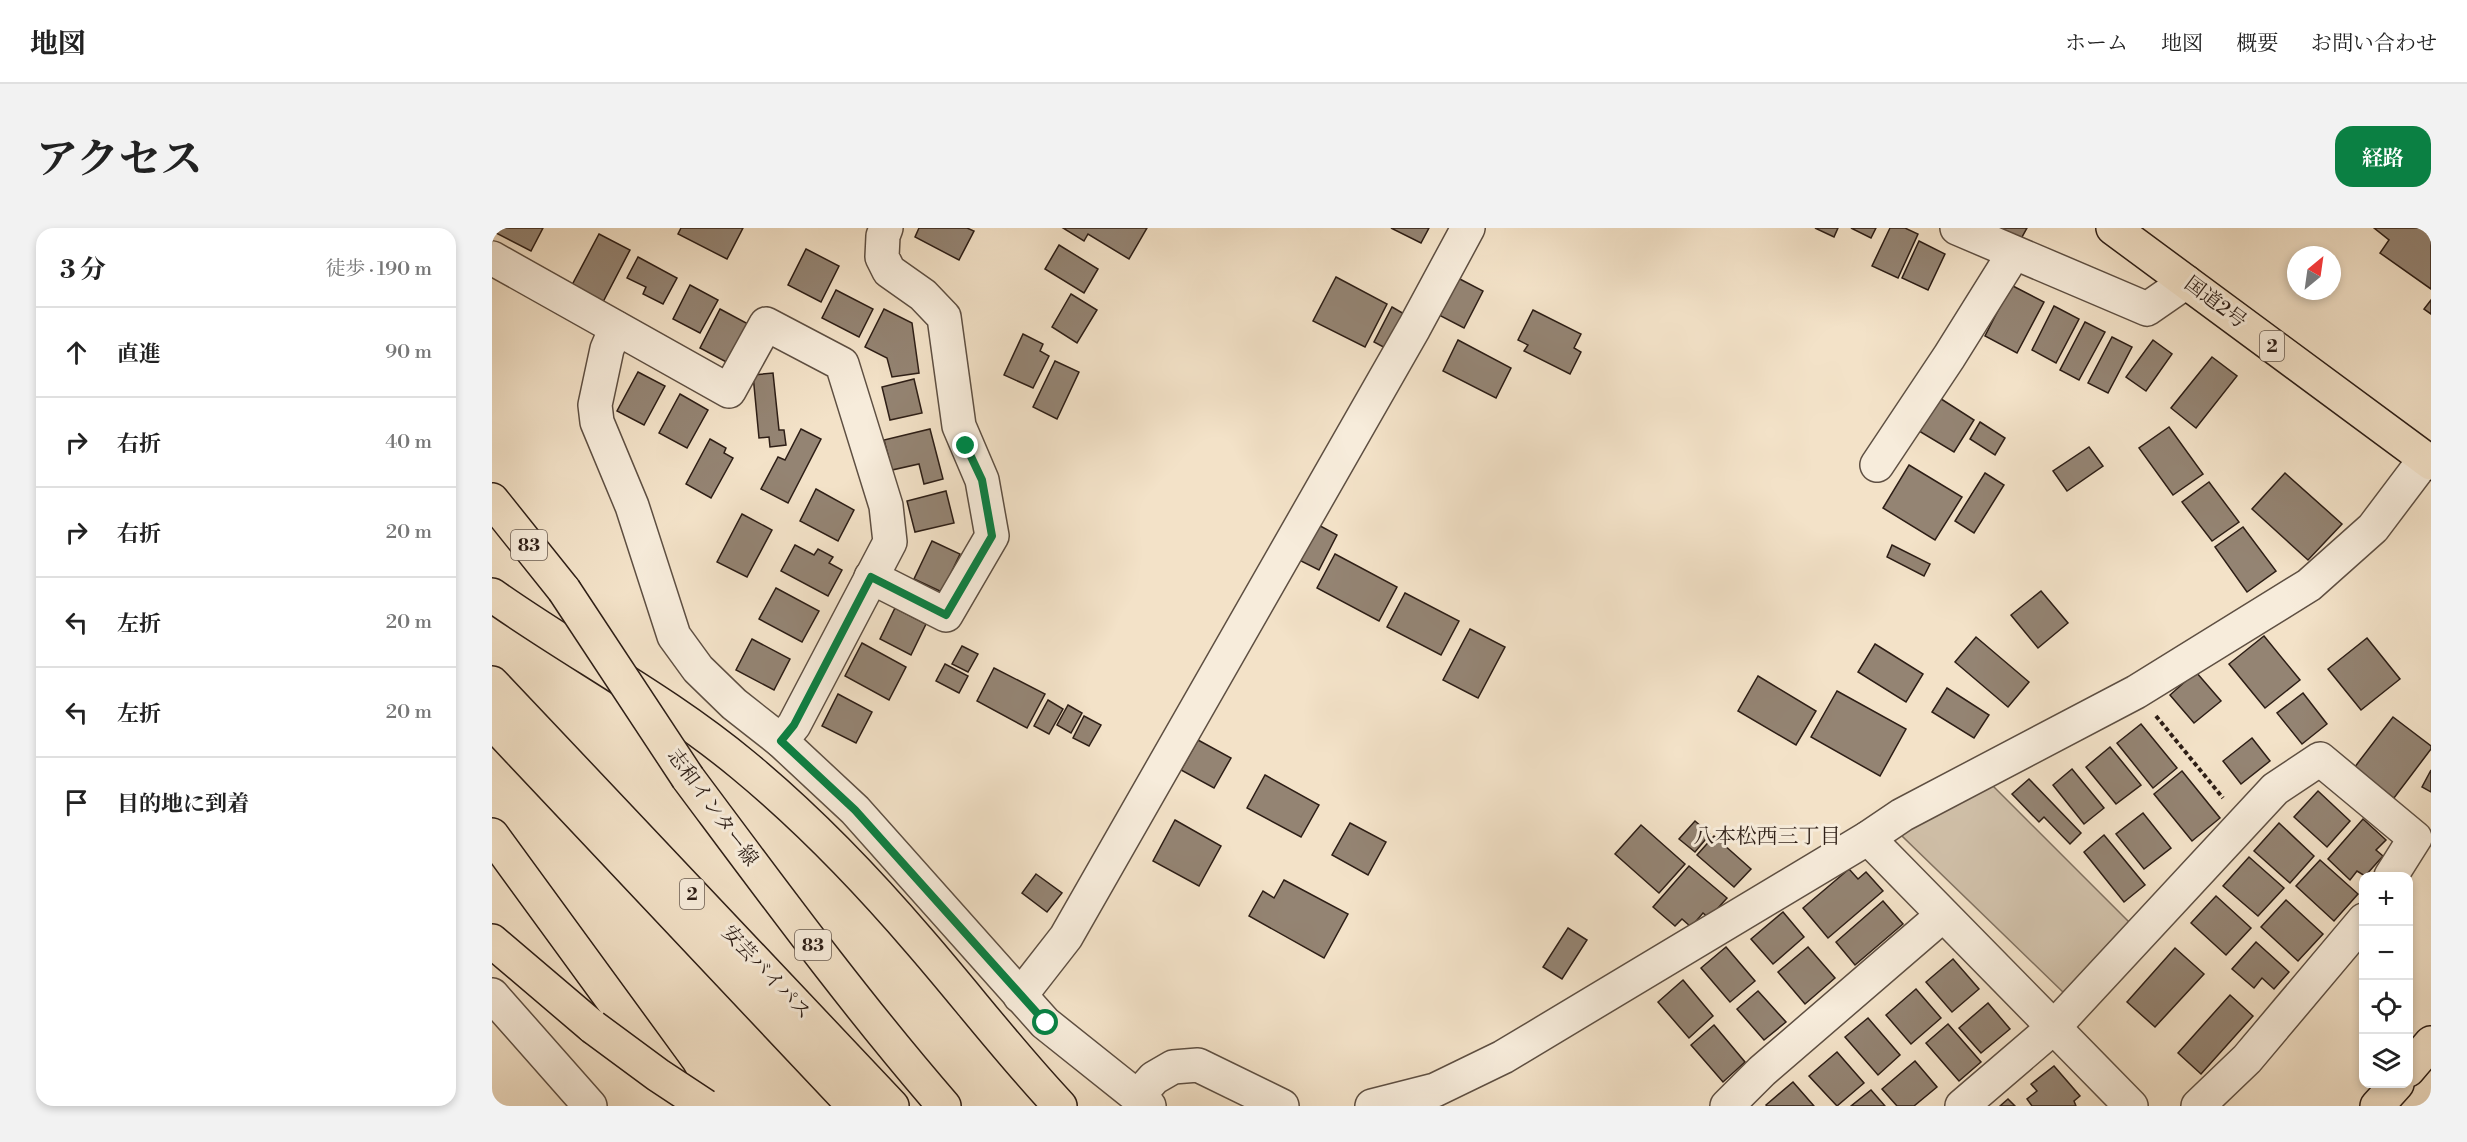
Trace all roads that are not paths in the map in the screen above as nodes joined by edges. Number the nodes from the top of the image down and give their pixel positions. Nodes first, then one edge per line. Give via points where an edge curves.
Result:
1 (886, 228) edge
2 (1468, 228) edge
3 (1957, 228) edge
4 (2114, 228) edge
5 (2013, 253) junction
6 (492, 258) edge
7 (2186, 282) junction
8 (616, 328) junction
9 (2428, 461) edge
10 (1877, 465) dead end
11 (492, 500) edge
12 (871, 577) junction
13 (492, 595) edge
14 (492, 683) edge
15 (492, 722) edge
16 (781, 741) junction
17 (492, 835) edge
18 (1868, 838) junction
19 (2394, 872) edge
20 (1943, 915) junction
21 (2359, 926) edge
22 (492, 941) edge
23 (492, 995) edge
24 (1020, 996) junction
25 (2054, 1028) junction
26 (2431, 1043) edge
27 (2413, 1065) edge
28 (2393, 1088) edge
29 (1144, 1101) edge
30 (590, 1106) edge
31 (691, 1106) edge
32 (705, 1106) edge
33 (854, 1106) edge
34 (892, 1106) edge
35 (944, 1106) edge
36 (1060, 1106) edge
37 (1282, 1106) edge
38 (1372, 1106) edge
39 (1726, 1106) edge
40 (1962, 1106) edge
41 (2131, 1106) edge
42 (2198, 1106) edge
43 (2377, 1106) edge

1 - 12 street via 882,256 889,271 944,317 959,426 982,480 992,536 946,615
2 - 24 street via 1072,927
3 - 5 street
4 - 7 main road, 国道2号 / 2
5 - 7 street via 2147,309
5 - 10 street
6 - 8 street
7 - 9 main road, 国道2号 / 2
8 - 12 street via 729,392 766,324 842,363 886,506 890,542
8 - 16 street via 607,349 595,405 597,422 632,506 674,636 705,676
9 - 18 street via 2373,528 2309,585 2136,692 1902,815
11 - 35 main road, 志和インター線 / 83, bridge via 564,590 688,778 874,1024
12 - 16 street via 794,725
13 - 36 main road via 675,714 742,764 796,812 909,930
14 - 34 main road, 安芸バイパス / 2
15 - 33 main road, 安芸バイパス / 2
16 - 24 street via 855,810
17 - 31 main road
18 - 20 street
18 - 38 street via 1503,1058 1435,1090
19 - 25 street via 2415,838 2320,759 2275,789
20 - 25 street
20 - 39 street
21 - 42 street via 2247,1059
22 - 32 main road, bridge via 593,1027
23 - 30 street
24 - 29 street via 1046,1023
25 - 40 street
25 - 41 street
26 - 27 main road
28 - 43 main road
29 - 37 street via 1154,1078 1173,1066 1198,1065

